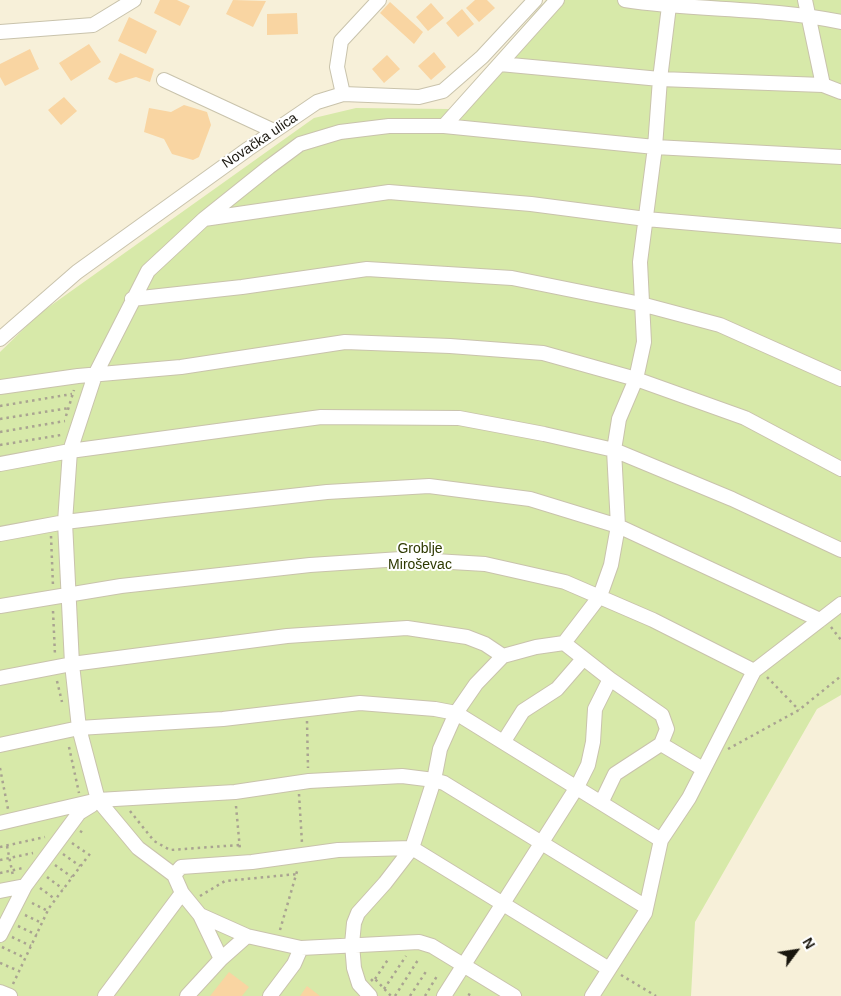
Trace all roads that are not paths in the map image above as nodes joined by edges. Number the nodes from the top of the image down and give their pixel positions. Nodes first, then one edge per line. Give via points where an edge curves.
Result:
1 (134, 0) edge
2 (378, 0) edge
3 (535, 0) edge
4 (557, 0) edge
5 (625, 0) edge
6 (805, 0) edge
7 (672, 3) edge
8 (808, 15) junction
9 (841, 22) edge
10 (0, 32) edge
11 (500, 64) junction
12 (660, 79) junction
13 (164, 80) dead end
14 (823, 85) junction
15 (841, 92) edge
16 (343, 94) junction
17 (444, 126) junction
18 (274, 131) junction
19 (656, 146) junction
20 (841, 157) edge
21 (204, 219) junction
22 (646, 219) junction
23 (841, 236) edge
24 (132, 299) junction
25 (641, 304) junction
26 (0, 339) edge
27 (95, 375) junction
28 (636, 379) junction
29 (841, 379) edge
30 (0, 387) edge
31 (614, 450) junction
32 (70, 451) junction
33 (0, 464) edge
34 (841, 469) edge
35 (65, 522) junction
36 (618, 526) junction
37 (0, 534) edge
38 (841, 550) edge
39 (68, 594) junction
40 (600, 596) junction
41 (841, 604) edge
42 (0, 606) edge
43 (820, 620) junction
44 (564, 643) junction
45 (503, 656) junction
46 (583, 659) junction
47 (72, 664) junction
48 (756, 669) junction
49 (0, 678) edge
50 (610, 679) junction
51 (456, 713) junction
52 (79, 728) junction
53 (504, 742) junction
54 (661, 744) junction
55 (0, 745) edge
56 (705, 765) junction
57 (434, 780) junction
58 (577, 787) junction
59 (98, 800) junction
60 (602, 803) junction
61 (5, 821) edge
62 (661, 840) junction
63 (540, 842) junction
64 (412, 848) junction
65 (174, 875) junction
66 (22, 888) junction
67 (0, 892) edge
68 (186, 898) junction
69 (503, 904) junction
70 (646, 907) junction
71 (200, 915) junction
72 (2, 934) edge
73 (247, 936) junction
74 (352, 944) junction
75 (301, 948) junction
76 (221, 959) junction
77 (464, 964) junction
78 (609, 969) junction
79 (355, 990) edge
80 (105, 996) edge
81 (187, 996) edge
82 (270, 996) edge
83 (370, 996) edge
84 (444, 996) edge
85 (514, 996) edge
86 (592, 996) edge

1 - 10 street via 93,25
2 - 16 street via 341,40 337,67
3 - 16 street, Novačka ulica via 482,57 443,91 419,97
4 - 11 street
5 - 7 street
6 - 8 street
7 - 8 street
7 - 12 street
8 - 9 street
8 - 14 street
11 - 12 street
11 - 17 street
12 - 14 street
12 - 19 street
13 - 18 street
14 - 15 street
16 - 18 street, Novačka ulica via 317,102
17 - 19 street
17 - 21 street via 389,126 340,132 300,144
18 - 26 street, Novačka ulica via 77,272
19 - 20 street
19 - 22 street
21 - 22 street via 389,192 531,204
21 - 24 street via 148,271
22 - 23 street
22 - 25 street via 640,262
24 - 25 street via 367,269 512,278
24 - 27 street
25 - 28 street via 644,342
25 - 29 street via 720,325
27 - 28 street via 181,367 345,342 543,353
27 - 30 street
27 - 32 street
28 - 31 street via 619,419
28 - 34 street via 745,418
31 - 32 street via 459,418 321,417
31 - 36 street
31 - 38 street via 732,499
32 - 33 street
32 - 35 street
35 - 36 street via 327,492 429,486 530,499
35 - 37 street
35 - 39 street
36 - 40 street via 611,565
36 - 43 street
39 - 40 street via 310,565 401,559 485,564 565,582
39 - 42 street
39 - 47 street
40 - 44 street
40 - 48 street
41 - 43 street
43 - 48 street
44 - 45 street
44 - 46 street
45 - 47 street via 467,637 408,628 288,636
45 - 51 street via 476,684
46 - 50 street
46 - 53 street via 557,689 523,711
47 - 49 street
47 - 52 street
48 - 56 street
50 - 54 street via 662,715 667,729
50 - 58 street via 594,709 588,764
51 - 52 street via 360,703 223,719
51 - 53 street
51 - 57 street via 440,749
52 - 55 street
52 - 59 street
53 - 58 street
54 - 56 street
54 - 60 street via 615,774
56 - 62 street via 689,798
57 - 59 street via 402,776 309,781 235,792
57 - 63 street
57 - 64 street
58 - 60 street
58 - 63 street
59 - 61 street
59 - 65 street via 138,848
59 - 66 street via 79,813
60 - 62 street
62 - 70 street
63 - 69 street
63 - 70 street
64 - 65 street via 338,850 181,867
64 - 69 street
64 - 74 street via 358,913
65 - 68 street
66 - 67 street
66 - 72 street
68 - 71 street
68 - 80 street
69 - 77 street
69 - 78 street
70 - 78 street
71 - 73 street
71 - 76 street
73 - 75 street
73 - 76 street
74 - 75 street
74 - 77 street via 419,942
74 - 79 street
75 - 82 street via 294,964
76 - 81 street
77 - 84 street
77 - 85 street
78 - 86 street
79 - 83 street

